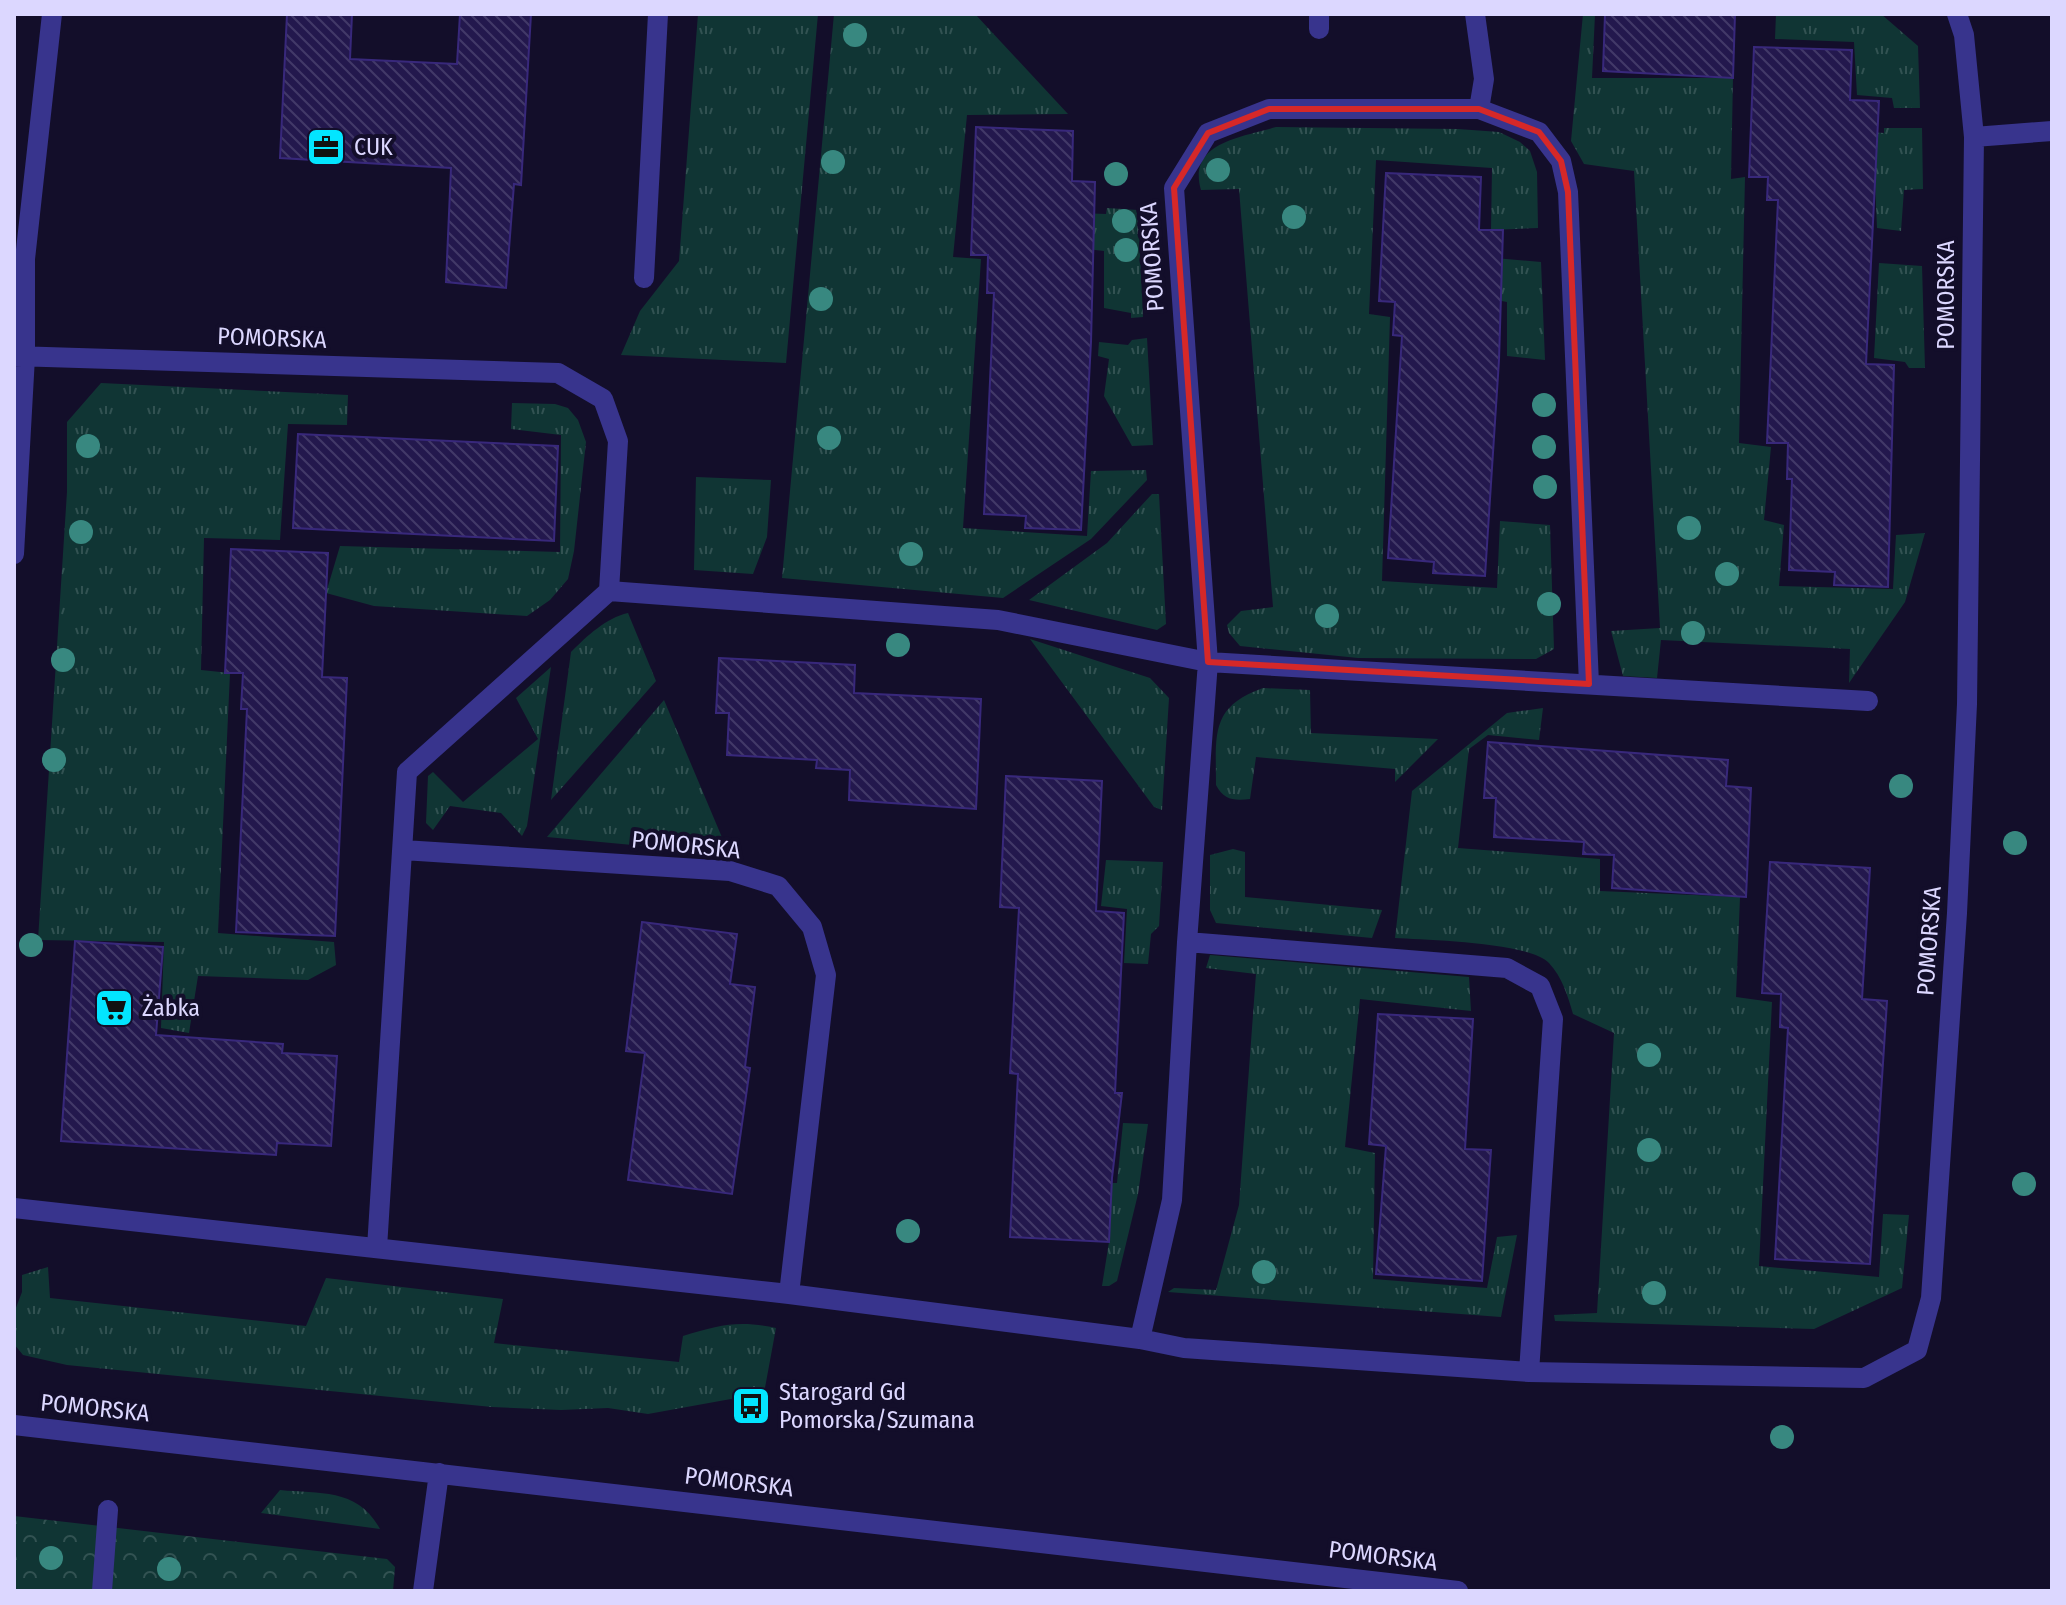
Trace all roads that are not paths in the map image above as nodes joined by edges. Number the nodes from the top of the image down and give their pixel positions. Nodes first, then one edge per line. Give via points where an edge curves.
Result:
1 (52, 14) edge
2 (658, 14) edge
3 (1475, 14) edge
4 (1957, 14) edge
5 (1479, 109) junction
6 (2052, 131) edge
7 (1974, 137) junction
8 (644, 278) dead end
9 (19, 357) edge
10 (14, 554) edge
11 (609, 591) junction
12 (1208, 662) junction
13 (1589, 684) junction
14 (1868, 701) dead end
15 (403, 850) junction
16 (1187, 942) junction
17 (14, 1208) edge
18 (377, 1248) junction
19 (789, 1294) junction
20 (1140, 1339) junction
21 (1529, 1372) junction
22 (14, 1425) edge
23 (439, 1473) junction
24 (108, 1510) dead end
25 (102, 1591) edge
26 (423, 1591) edge
27 (1458, 1591) edge

1 - 9 street
2 - 8 street
3 - 5 street via 1484,79
4 - 7 street, POMORSKA via 1964,35
5 - 12 street, POMORSKA via 1269,109 1208,133 1174,188
5 - 13 street, POMORSKA via 1539,132 1561,161 1568,192
6 - 7 street
7 - 21 street, POMORSKA via 1967,704 1931,1298 1917,1350 1864,1378
9 - 10 street
9 - 11 street, POMORSKA via 558,373 603,399 618,441
11 - 12 street via 998,620
11 - 15 street via 407,772
12 - 13 street
12 - 16 street, POMORSKA
13 - 14 street
15 - 18 street
15 - 19 street, POMORSKA via 730,871 778,886 812,927 826,975
16 - 20 street, POMORSKA via 1172,1200
16 - 21 street via 1507,968 1540,986 1553,1019
17 - 18 street, POMORSKA
18 - 19 street, POMORSKA
19 - 20 street, POMORSKA
20 - 21 street, POMORSKA via 1184,1348
22 - 23 street, POMORSKA
23 - 26 street
23 - 27 street, POMORSKA
24 - 25 street

